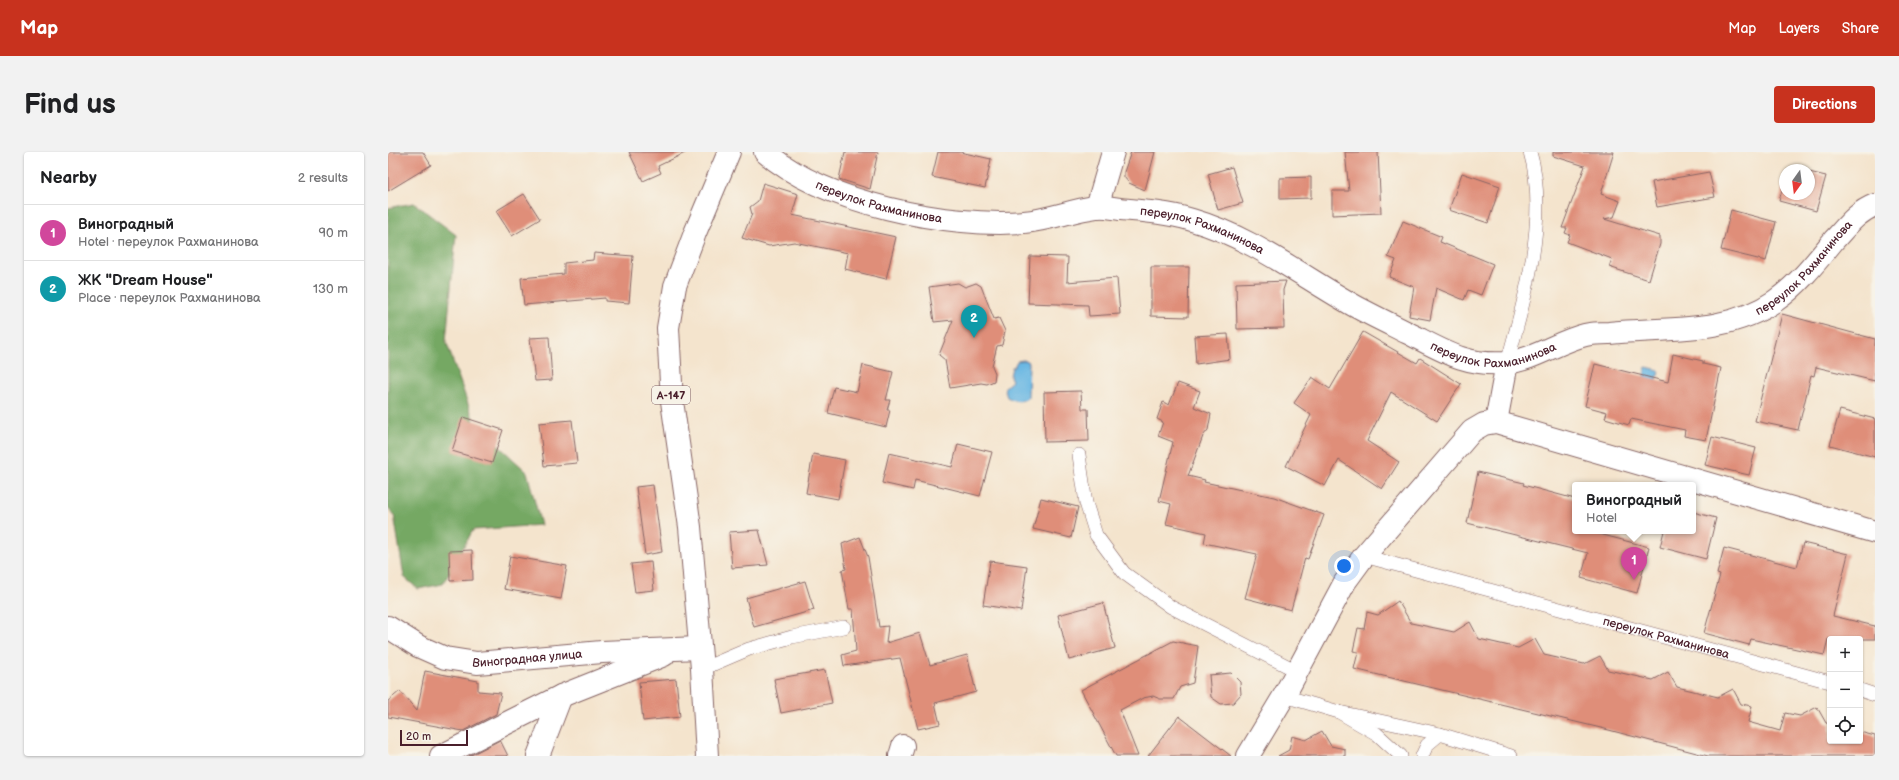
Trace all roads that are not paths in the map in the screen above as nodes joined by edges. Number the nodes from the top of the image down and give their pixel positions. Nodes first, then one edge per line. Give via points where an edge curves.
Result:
1 (729, 152) edge
2 (765, 152) edge
3 (1112, 152) edge
4 (1530, 152) edge
5 (1875, 205) edge
6 (1097, 207) junction
7 (1507, 363) junction
8 (1496, 422) junction
9 (1079, 456) dead end
10 (1875, 532) edge
11 (1364, 556) junction
12 (388, 626) edge
13 (844, 627) dead end
14 (676, 650) junction
15 (700, 659) junction
16 (1297, 671) junction
17 (1827, 681) edge
18 (1863, 691) edge
19 (1875, 695) edge
20 (561, 696) junction
21 (1284, 696) junction
22 (1339, 712) junction
23 (1440, 734) junction
24 (441, 756) edge
25 (538, 756) edge
26 (707, 756) edge
27 (1248, 756) edge
28 (1401, 756) edge
29 (1422, 756) edge
30 (1511, 756) edge

1 - 15 street, А-147 via 675,286 668,328 672,400 690,527
2 - 6 street, переулок Рахманинова via 781,166 837,193 864,203 925,215 980,222 1023,222 1054,218
3 - 6 street
4 - 7 lane via 1538,203 1528,278
5 - 7 street, переулок Рахманинова via 1857,214 1799,281 1774,302 1749,315 1723,324 1584,335 1522,360
6 - 7 street, переулок Рахманинова via 1152,212 1189,219 1224,230 1354,305 1448,353 1468,361
7 - 8 street
8 - 10 street
8 - 11 street via 1484,424 1472,431
9 - 16 lane via 1086,502 1096,536 1124,573 1171,607
11 - 16 street via 1346,582
11 - 17 lane, переулок Рахманинова
12 - 14 street, Виноградная улица via 418,646 460,662 505,662 602,652
13 - 15 lane
14 - 15 street, Виноградная улица
14 - 20 street, Виноградная улица
15 - 26 street, А-147
16 - 21 street
18 - 19 lane
20 - 24 street, Виноградная улица
20 - 25 street
21 - 22 lane
21 - 27 street
22 - 23 lane
22 - 28 lane via 1377,734
23 - 29 lane via 1427,745
23 - 30 lane

